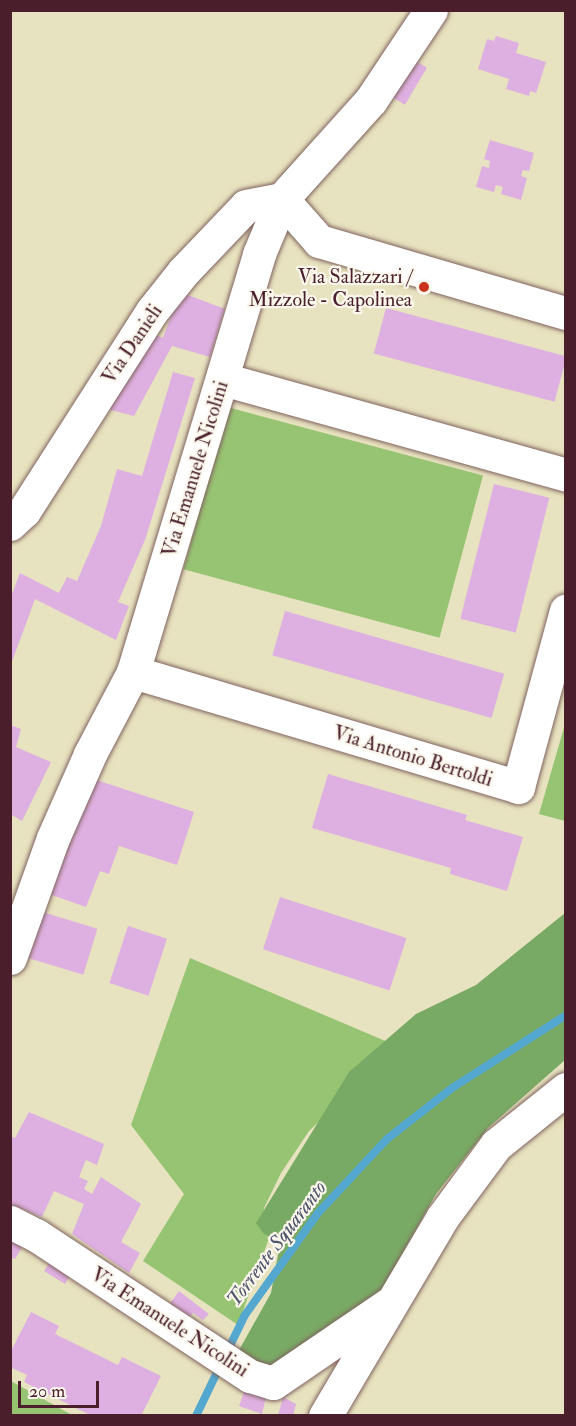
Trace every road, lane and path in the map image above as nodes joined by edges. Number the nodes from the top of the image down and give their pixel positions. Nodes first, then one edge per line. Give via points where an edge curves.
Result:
1 (431, 10) edge
2 (282, 199) junction
3 (564, 308) edge
4 (223, 379) junction
5 (566, 475) edge
6 (10, 524) edge
7 (566, 610) edge
8 (133, 672) junction
9 (10, 958) edge
10 (566, 1089) edge
11 (10, 1222) edge
12 (388, 1304) junction
13 (325, 1416) edge

1 - 2 street, Via Emanuele Nicolini via 371,100
2 - 3 street via 319,241
2 - 4 street, Via Emanuele Nicolini via 258,254
2 - 6 street, Via Danieli via 246,206 183,272 152,311 24,511
4 - 5 street
4 - 8 street, Via Emanuele Nicolini
7 - 8 street, Via Antonio Bertoldi via 518,787
8 - 9 street, Via Emanuele Nicolini via 90,754 53,838
10 - 12 street via 496,1145 442,1218
11 - 12 street, Via Emanuele Nicolini via 36,1234 250,1376 273,1383
12 - 13 street

